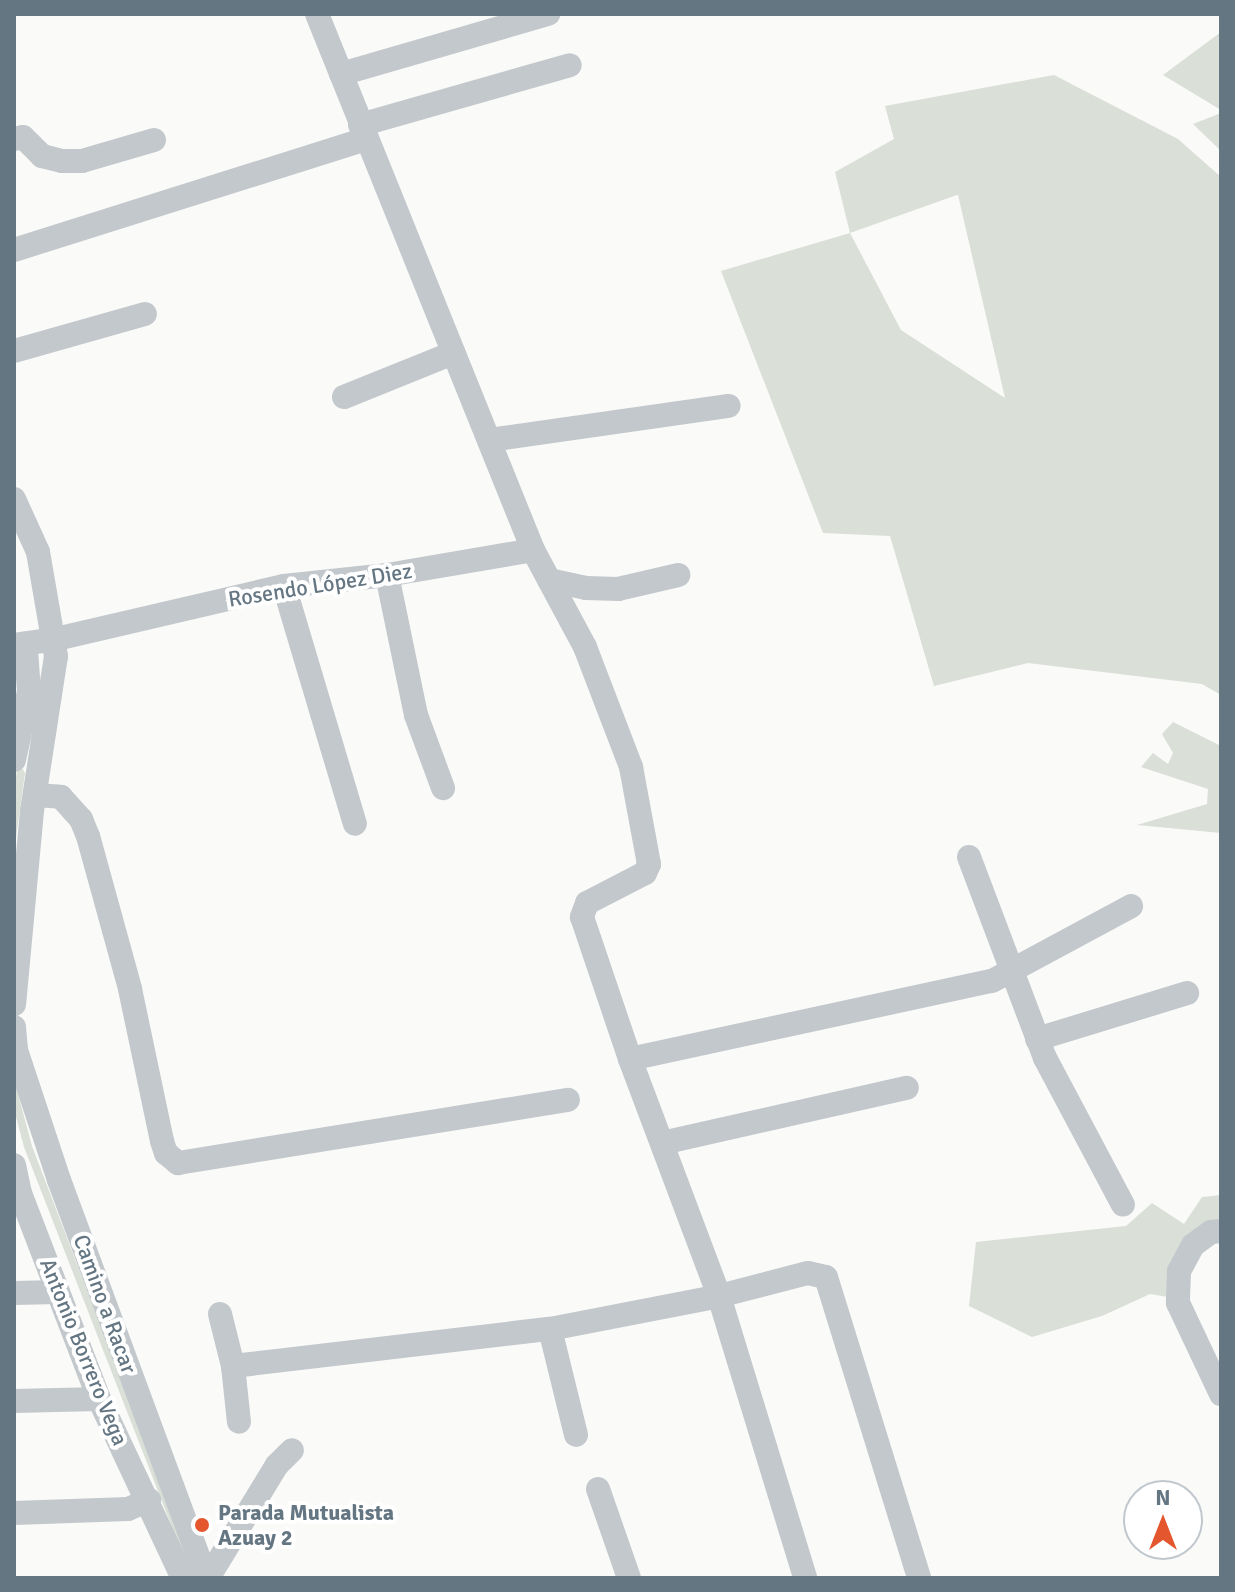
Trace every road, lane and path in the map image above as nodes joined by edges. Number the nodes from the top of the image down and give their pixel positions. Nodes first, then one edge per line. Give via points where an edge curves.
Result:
1 (317, 14) edge
2 (548, 14) edge
3 (570, 65) dead end
4 (341, 74) junction
5 (363, 132) junction
6 (14, 139) edge
7 (154, 140) dead end
8 (14, 250) edge
9 (145, 314) dead end
10 (14, 351) edge
11 (453, 353) junction
12 (344, 397) dead end
13 (729, 406) dead end
14 (489, 440) junction
15 (14, 499) edge
16 (533, 550) junction
17 (387, 575) junction
18 (678, 575) dead end
19 (549, 580) junction
20 (284, 586) junction
21 (16, 645) edge
22 (56, 648) junction
23 (14, 760) edge
24 (443, 788) dead end
25 (35, 795) junction
26 (355, 824) dead end
27 (969, 857) dead end
28 (1131, 906) dead end
29 (1011, 972) junction
30 (1187, 993) dead end
31 (14, 1004) edge
32 (14, 1027) edge
33 (1037, 1039) junction
34 (630, 1059) junction
35 (907, 1088) dead end
36 (568, 1100) dead end
37 (662, 1143) junction
38 (14, 1165) edge
39 (17, 1193) edge
40 (1123, 1205) dead end
41 (1221, 1231) edge
42 (58, 1292) junction
43 (14, 1293) edge
44 (719, 1296) junction
45 (220, 1314) dead end
46 (550, 1329) junction
47 (233, 1366) junction
48 (1221, 1394) edge
49 (99, 1399) junction
50 (14, 1401) edge
51 (239, 1422) dead end
52 (576, 1435) dead end
53 (292, 1450) dead end
54 (598, 1489) dead end
55 (149, 1500) junction
56 (14, 1513) edge
57 (183, 1578) edge
58 (207, 1578) edge
59 (629, 1578) edge
60 (805, 1578) edge
61 (919, 1578) edge

1 - 4 street
2 - 4 street
3 - 5 street
4 - 5 street
5 - 8 street
5 - 11 street
6 - 7 street via 23,137 42,156 62,161 82,161
9 - 10 street
11 - 12 street
11 - 14 street
13 - 14 street
14 - 16 street
15 - 22 street via 38,552
16 - 17 street, Rosendo López Diez
16 - 19 street
17 - 20 street, Rosendo López Diez
17 - 24 street via 416,715
18 - 19 street via 618,589
19 - 34 street via 585,647 631,767 646,845 645,873 587,903 582,917
20 - 22 street, Rosendo López Diez
20 - 26 street
21 - 22 street, Rosendo López Diez
21 - 23 street via 26,650 29,691
22 - 25 street
25 - 31 street
25 - 36 street via 61,797 88,836 130,989 162,1141 178,1163
27 - 29 street
28 - 29 street
29 - 33 street
29 - 34 street via 992,981
30 - 33 street
32 - 58 street, Camino a Racar via 16,1050 59,1180
33 - 40 street
34 - 37 street
35 - 37 street
37 - 44 street
38 - 39 street, Antonio Borrero Vega
39 - 42 street, Antonio Borrero Vega
41 - 48 street via 1193,1245 1179,1271 1178,1303
42 - 43 street
42 - 49 street, Antonio Borrero Vega
44 - 46 street
44 - 60 street
44 - 61 street via 808,1273 826,1277
45 - 47 street
46 - 47 street
46 - 52 street
47 - 51 street
49 - 50 street
49 - 55 street, Antonio Borrero Vega
53 - 58 street via 277,1465
54 - 59 street
55 - 56 street via 128,1509
55 - 57 street, Antonio Borrero Vega

